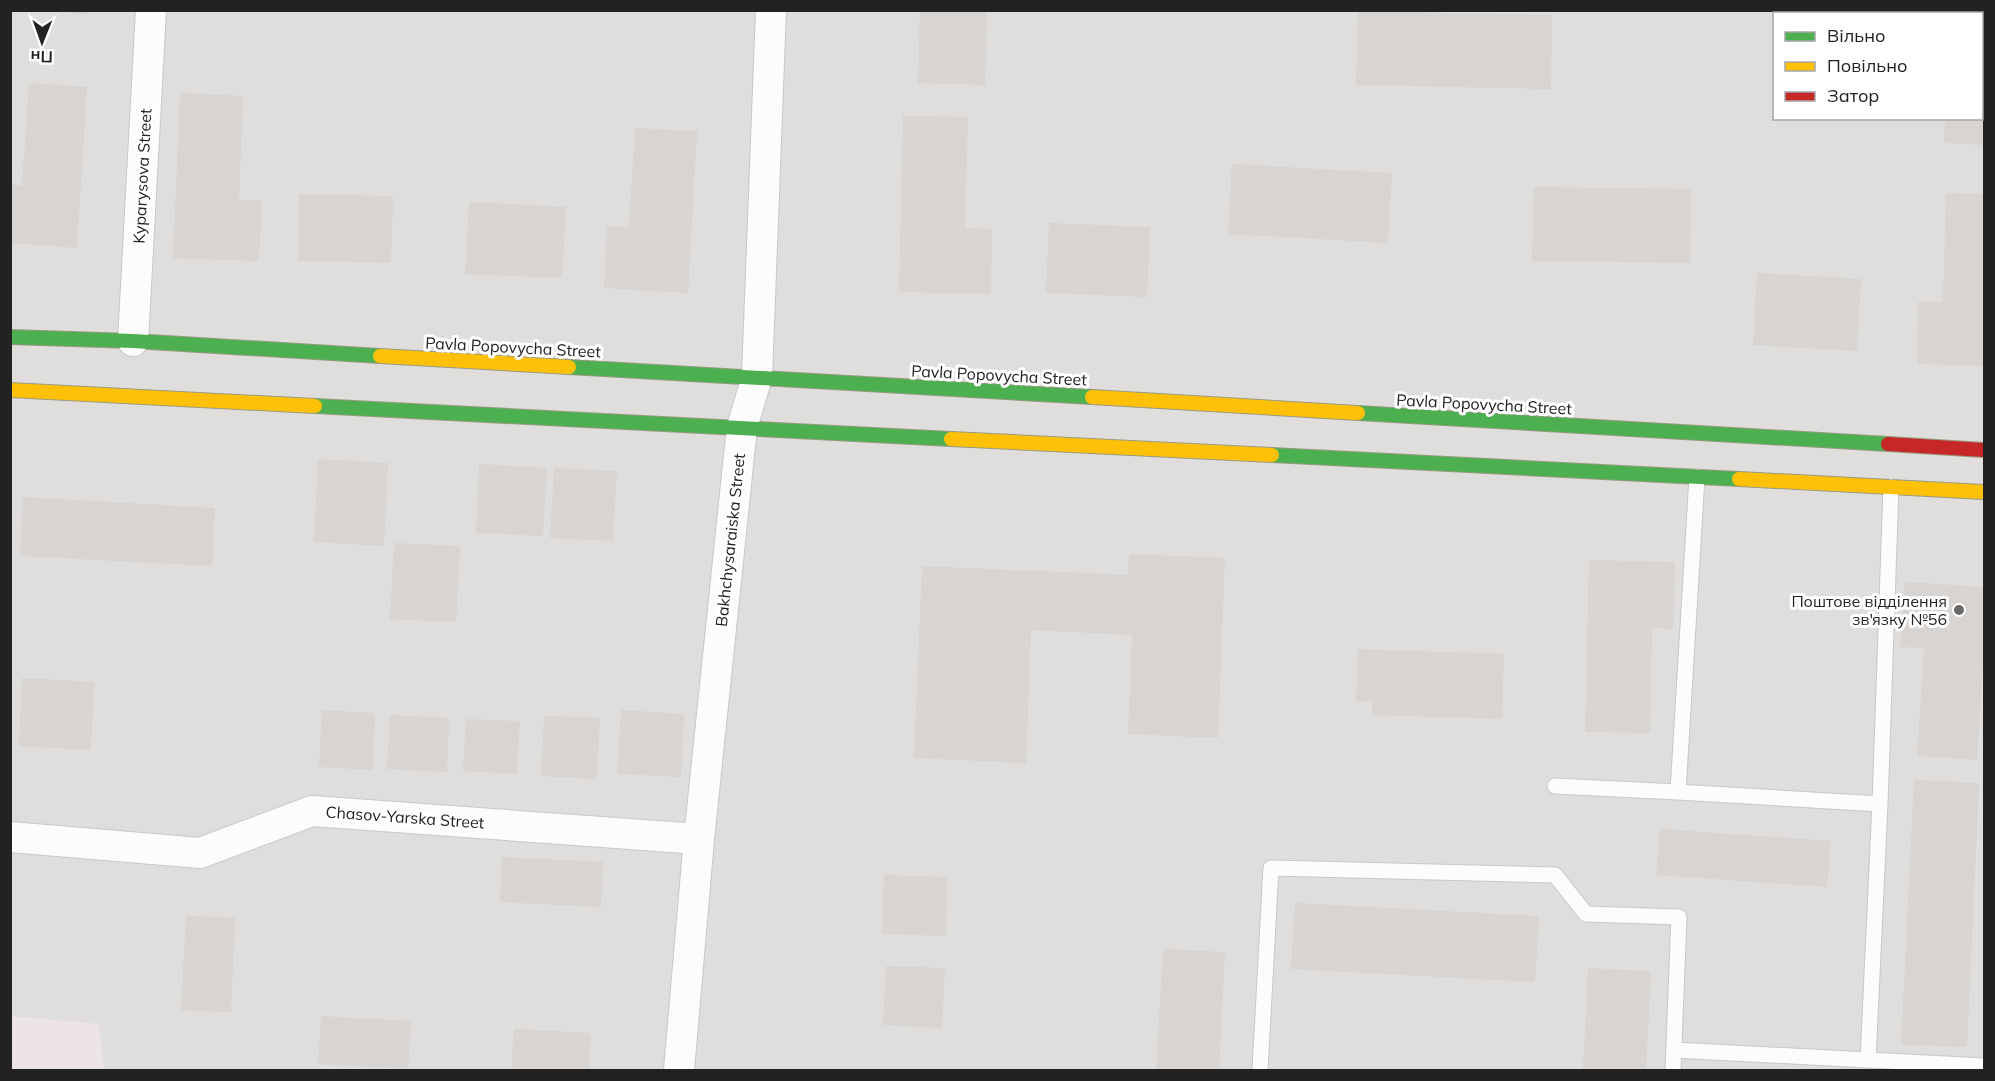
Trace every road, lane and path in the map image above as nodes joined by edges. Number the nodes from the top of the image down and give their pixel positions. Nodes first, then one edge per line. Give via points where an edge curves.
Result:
1 (151, 10) edge
2 (771, 10) edge
3 (10, 337) edge
4 (133, 341) junction
5 (756, 377) junction
6 (10, 390) edge
7 (742, 427) junction
8 (1984, 450) edge
9 (1697, 477) junction
10 (1891, 487) junction
11 (1984, 492) edge
12 (1555, 786) dead end
13 (1678, 792) junction
14 (1880, 804) junction
15 (10, 837) edge
16 (699, 839) junction
17 (1674, 1050) junction
18 (1868, 1060) junction
19 (1984, 1066) edge
20 (679, 1071) edge
21 (1260, 1071) edge
22 (1673, 1071) edge

1 - 4 street, Kyparysova Street
2 - 5 street, Bakhchysaraiska Street
3 - 4 main road, Pavla Popovycha Street
4 - 5 main road, Pavla Popovycha Street
5 - 7 street, Bakhchysaraiska Street
5 - 8 main road, Pavla Popovycha Street
6 - 7 main road
7 - 9 main road
7 - 16 street, Bakhchysaraiska Street
9 - 10 main road
9 - 13 lane
10 - 11 main road
10 - 14 lane
12 - 13 lane
13 - 14 lane
14 - 18 lane
15 - 16 street, Chasov-Yarska Street via 200,853 312,810
16 - 20 street, Bakhchysaraiska Street
17 - 18 lane
17 - 21 lane via 1679,917 1586,914 1555,875 1271,868
17 - 22 lane
18 - 19 lane

